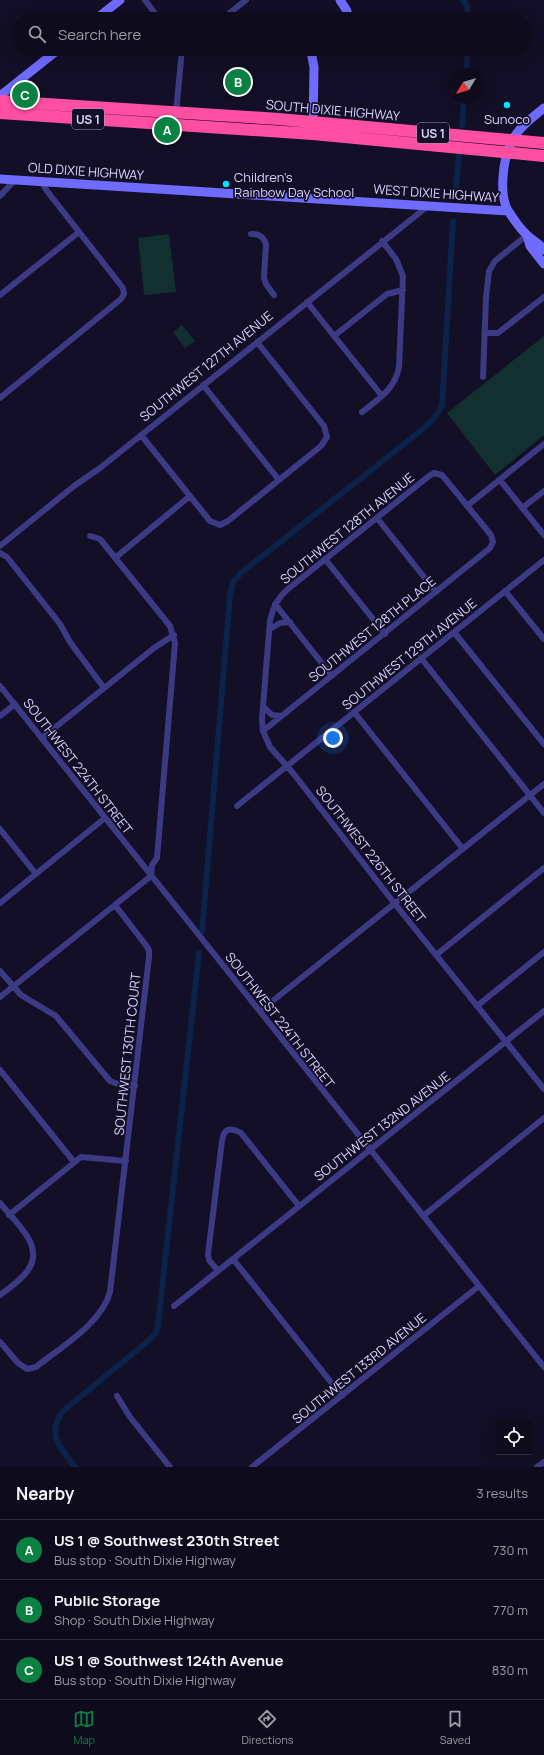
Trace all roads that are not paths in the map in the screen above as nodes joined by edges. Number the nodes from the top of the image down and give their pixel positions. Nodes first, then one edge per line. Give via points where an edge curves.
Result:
1 (120, 0) edge
2 (145, 0) edge
3 (246, 0) edge
4 (340, 0) edge
5 (105, 12) edge
6 (154, 12) edge
7 (231, 12) edge
8 (346, 12) edge
9 (50, 56) edge
10 (181, 56) edge
11 (313, 56) edge
12 (0, 96) edge
13 (0, 101) edge
14 (81, 106) junction
15 (544, 108) edge
16 (0, 113) edge
17 (176, 118) junction
18 (314, 121) junction
19 (313, 134) junction
20 (512, 140) junction
21 (544, 143) edge
22 (418, 144) junction
23 (544, 149) edge
24 (507, 152) junction
25 (544, 156) edge
26 (0, 179) edge
27 (15, 180) junction
28 (41, 181) junction
29 (170, 190) joint
30 (0, 196) edge
31 (428, 206) junction
32 (508, 211) junction
33 (79, 232) junction
34 (251, 234) dead end
35 (527, 235) junction
36 (382, 241) junction
37 (544, 250) edge
38 (544, 264) edge
39 (403, 290) junction
40 (0, 295) edge
41 (274, 295) dead end
42 (544, 297) edge
43 (306, 302) junction
44 (485, 333) junction
45 (334, 336) junction
46 (257, 342) junction
47 (483, 377) dead end
48 (203, 385) junction
49 (382, 396) junction
50 (0, 398) edge
51 (362, 412) dead end
52 (142, 434) junction
53 (544, 444) edge
54 (279, 480) junction
55 (500, 480) junction
56 (544, 491) edge
57 (190, 496) junction
58 (468, 506) junction
59 (522, 508) junction
60 (376, 518) junction
61 (544, 535) edge
62 (90, 536) dead end
63 (0, 546) edge
64 (0, 554) edge
65 (115, 558) junction
66 (325, 560) junction
67 (544, 560) edge
68 (505, 591) junction
69 (436, 592) junction
70 (275, 604) junction
71 (290, 622) junction
72 (270, 629) junction
73 (454, 632) junction
74 (385, 634) junction
75 (174, 635) junction
76 (544, 639) edge
77 (421, 658) junction
78 (332, 676) junction
79 (0, 686) edge
80 (104, 688) junction
81 (15, 704) junction
82 (263, 706) junction
83 (354, 712) junction
84 (0, 716) edge
85 (281, 716) junction
86 (263, 731) junction
87 (42, 738) junction
88 (544, 744) edge
89 (286, 765) junction
90 (544, 784) edge
91 (530, 795) junction
92 (237, 806) dead end
93 (544, 812) edge
94 (105, 818) junction
95 (0, 829) edge
96 (463, 849) junction
97 (544, 868) edge
98 (36, 874) junction
99 (151, 876) junction
100 (0, 903) edge
101 (395, 904) junction
102 (115, 905) junction
103 (544, 952) edge
104 (436, 955) junction
105 (0, 971) edge
106 (12, 987) junction
107 (0, 997) edge
108 (477, 1006) junction
109 (544, 1010) edge
110 (260, 1011) junction
111 (505, 1042) junction
112 (0, 1070) edge
113 (134, 1086) junction
114 (544, 1089) edge
115 (544, 1118) edge
116 (369, 1149) junction
117 (126, 1161) junction
118 (74, 1162) junction
119 (0, 1203) edge
120 (299, 1206) junction
121 (9, 1215) junction
122 (423, 1216) junction
123 (234, 1259) junction
124 (218, 1271) junction
125 (479, 1286) junction
126 (0, 1295) edge
127 (174, 1306) dead end
128 (0, 1342) edge
129 (544, 1367) edge
130 (117, 1396) dead end
131 (342, 1396) junction
132 (544, 1462) edge
133 (170, 1467) edge
134 (252, 1467) edge
135 (537, 1467) edge

1 - 5 street
2 - 6 street
3 - 7 street
4 - 8 street
9 - 12 street
10 - 17 street
11 - 18 street
13 - 14 highway, SOUTH DIXIE HIGHWAY / US 1
14 - 16 highway via 65,112 7,107
14 - 17 highway, SOUTH DIXIE HIGHWAY / US 1
15 - 20 street
16 - 17 highway, SOUTH DIXIE HIGHWAY / US 1
17 - 18 highway, SOUTH DIXIE HIGHWAY / US 1
17 - 19 highway, SOUTH DIXIE HIGHWAY / US 1
18 - 19 street
18 - 20 highway, SOUTH DIXIE HIGHWAY / US 1
19 - 22 highway, SOUTH DIXIE HIGHWAY / US 1
20 - 21 highway, SOUTH DIXIE HIGHWAY / US 1
20 - 22 highway via 501,145 434,138
20 - 24 street
22 - 24 highway, SOUTH DIXIE HIGHWAY / US 1
23 - 24 highway via 512,147
24 - 25 highway, SOUTH DIXIE HIGHWAY / US 1
24 - 32 street via 503,194
26 - 27 street, OLD DIXIE HIGHWAY
27 - 28 street, OLD DIXIE HIGHWAY
27 - 30 street
28 - 29 street, OLD DIXIE HIGHWAY
28 - 33 street
29 - 31 street, WEST DIXIE HIGHWAY
31 - 32 street, WEST DIXIE HIGHWAY
31 - 36 street, SOUTHWEST 127TH AVENUE
32 - 35 street
33 - 40 street
33 - 50 street via 123,288 124,294
34 - 41 street via 258,234 266,244 264,278
35 - 37 street
35 - 38 street via 530,246
35 - 44 street via 490,268
36 - 39 street via 400,266
36 - 43 street, SOUTHWEST 127TH AVENUE
39 - 45 street via 387,294
39 - 49 street via 398,374 394,384
42 - 44 street via 498,333
43 - 45 street
43 - 46 street, SOUTHWEST 127TH AVENUE
44 - 47 street
45 - 49 street
46 - 48 street, SOUTHWEST 127TH AVENUE
46 - 54 street via 328,434 321,446
48 - 52 street, SOUTHWEST 127TH AVENUE
48 - 54 street
49 - 51 street
52 - 57 street
52 - 63 street, SOUTHWEST 127TH AVENUE
53 - 55 street
54 - 57 street via 228,521 220,524 210,521
55 - 58 street
55 - 59 street
56 - 59 street
57 - 65 street
58 - 60 street, SOUTHWEST 128TH AVENUE via 444,476 437,473 429,476
58 - 69 street, SOUTHWEST 128TH PLACE via 491,535 493,542 487,551
59 - 61 street
60 - 66 street, SOUTHWEST 128TH AVENUE
60 - 69 street
62 - 65 street via 100,539
64 - 80 street via 7,557 60,624
65 - 75 street via 170,626
66 - 70 street, SOUTHWEST 128TH AVENUE via 284,592
66 - 74 street
67 - 68 street, SOUTHWEST 129TH AVENUE
68 - 73 street, SOUTHWEST 129TH AVENUE
68 - 76 street
69 - 74 street, SOUTHWEST 128TH PLACE
70 - 71 street
70 - 72 street, SOUTHWEST 226TH STREET
71 - 72 street via 280,623
71 - 78 street
72 - 82 street, SOUTHWEST 226TH STREET
73 - 77 street, SOUTHWEST 129TH AVENUE
73 - 88 street
74 - 78 street, SOUTHWEST 128TH PLACE
75 - 80 street
75 - 99 street via 157,858 152,865
77 - 83 street, SOUTHWEST 129TH AVENUE
77 - 91 street
78 - 85 street, SOUTHWEST 128TH PLACE
79 - 81 street, SOUTHWEST 224TH STREET
80 - 87 street
81 - 84 street
81 - 87 street, SOUTHWEST 224TH STREET
82 - 85 street via 272,715
82 - 86 street, SOUTHWEST 226TH STREET
83 - 89 street, SOUTHWEST 129TH AVENUE
83 - 96 street
85 - 86 street, SOUTHWEST 128TH PLACE
86 - 89 street, SOUTHWEST 226TH STREET via 270,747
87 - 94 street, SOUTHWEST 224TH STREET
89 - 92 street, SOUTHWEST 129TH AVENUE
89 - 101 street, SOUTHWEST 226TH STREET
90 - 91 street
91 - 93 street
91 - 96 street
94 - 98 street
94 - 99 street, SOUTHWEST 224TH STREET
95 - 98 street
96 - 101 street
97 - 104 street
98 - 100 street
99 - 102 street
99 - 110 street, SOUTHWEST 224TH STREET
101 - 104 street, SOUTHWEST 226TH STREET
101 - 110 street
102 - 106 street
102 - 113 street, SOUTHWEST 130TH COURT via 148,950
103 - 108 street
104 - 108 street, SOUTHWEST 226TH STREET
105 - 106 street
106 - 107 street
106 - 113 street via 28,1000 56,1016 110,1081
108 - 111 street, SOUTHWEST 226TH STREET
109 - 111 street, SOUTHWEST 132ND AVENUE
110 - 116 street, SOUTHWEST 224TH STREET
111 - 114 street, SOUTHWEST 226TH STREET
111 - 116 street, SOUTHWEST 132ND AVENUE
112 - 118 street
113 - 117 street, SOUTHWEST 130TH COURT
115 - 122 street
116 - 120 street, SOUTHWEST 132ND AVENUE
116 - 122 street, SOUTHWEST 224TH STREET
117 - 118 street via 81,1158
117 - 128 street, SOUTHWEST 130TH COURT via 110,1292 102,1311 36,1367 27,1369 18,1364
118 - 121 street
119 - 121 street
120 - 123 street, SOUTHWEST 132ND AVENUE
120 - 124 street via 241,1132 234,1129 223,1134 208,1254 209,1260
121 - 126 street via 31,1241 34,1260 23,1276
122 - 125 street, SOUTHWEST 224TH STREET
123 - 124 street, SOUTHWEST 132ND AVENUE
123 - 131 street
124 - 127 street, SOUTHWEST 132ND AVENUE
125 - 129 street, SOUTHWEST 224TH STREET
125 - 131 street, SOUTHWEST 133RD AVENUE
130 - 133 street via 130,1417
131 - 134 street, SOUTHWEST 133RD AVENUE
132 - 135 street

